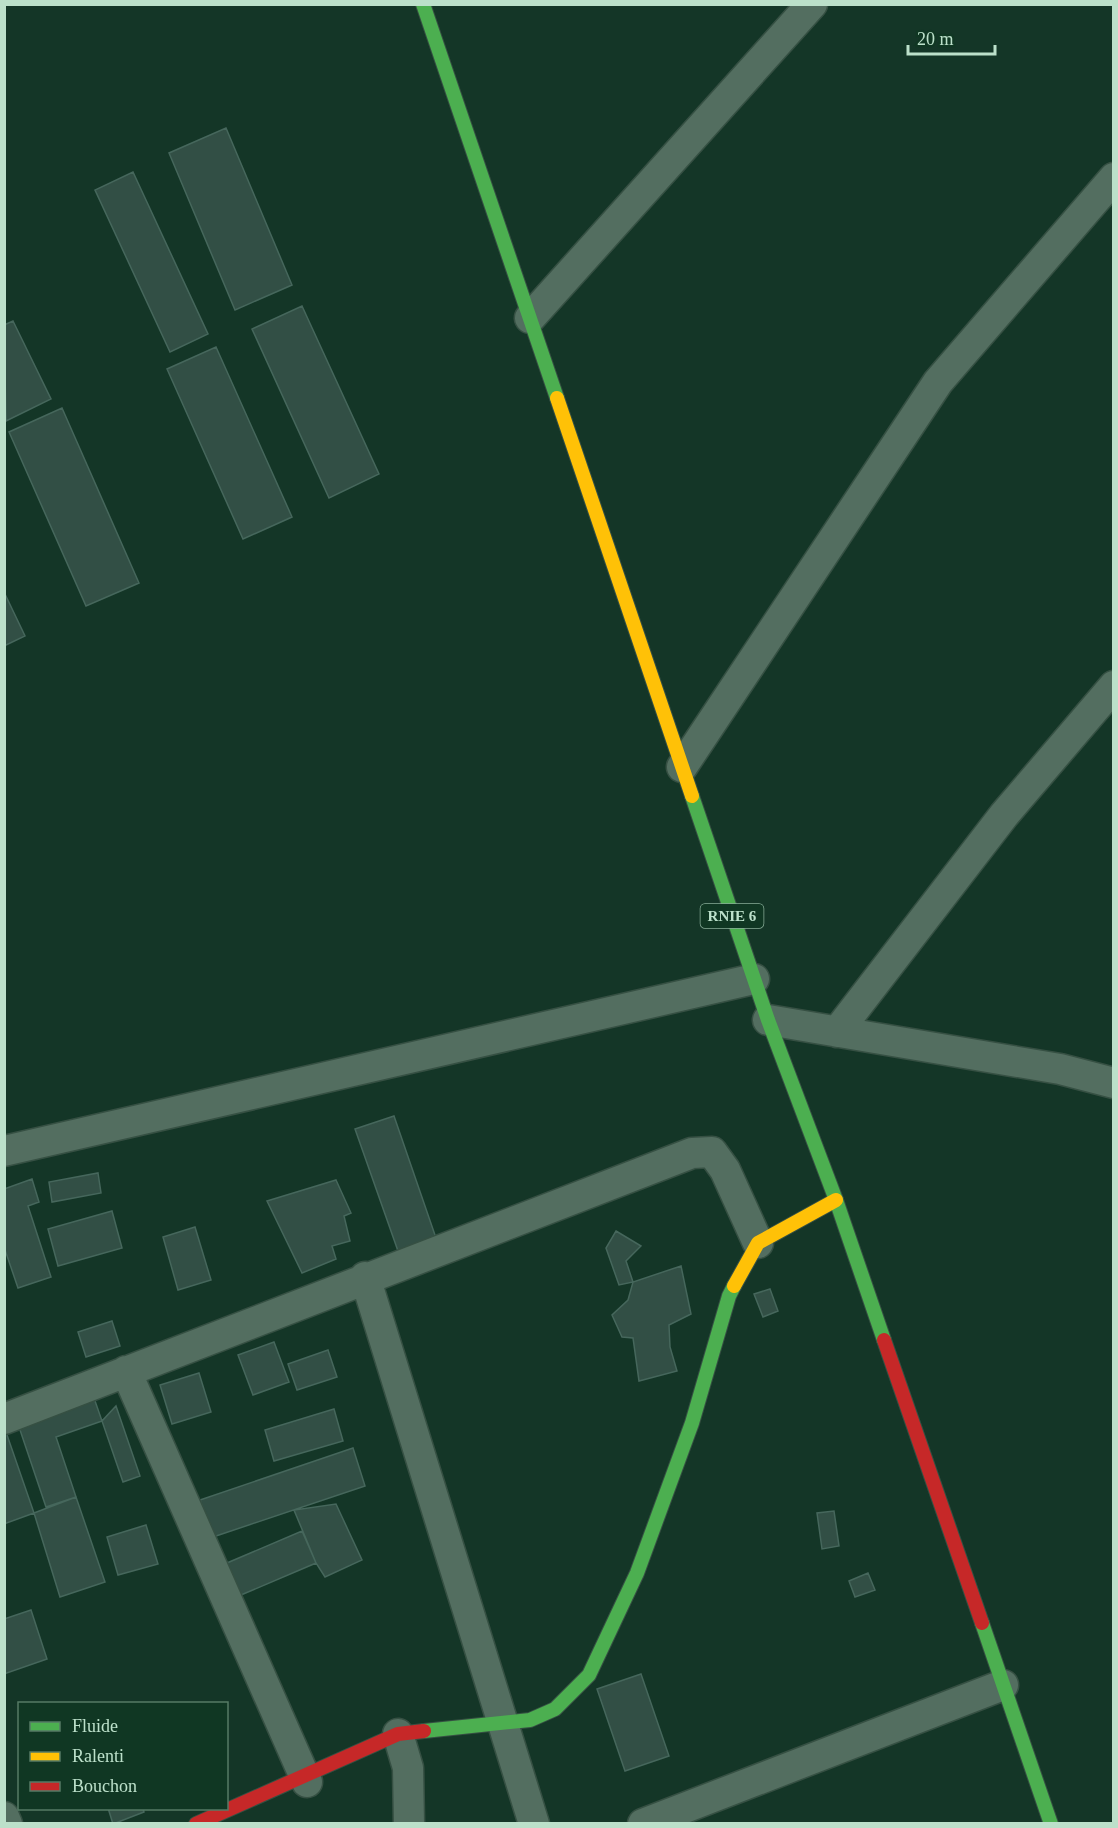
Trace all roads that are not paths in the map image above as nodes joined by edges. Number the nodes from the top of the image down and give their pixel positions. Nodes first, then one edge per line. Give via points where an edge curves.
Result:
1 (423, 4) edge
2 (812, 4) edge
3 (1113, 178) edge
4 (530, 318) junction
5 (1113, 686) edge
6 (682, 766) junction
7 (754, 979) junction
8 (768, 1020) junction
9 (837, 1032) junction
10 (1113, 1083) edge
11 (4, 1151) edge
12 (836, 1200) junction
13 (758, 1243) junction
14 (365, 1277) junction
15 (126, 1371) junction
16 (4, 1419) edge
17 (1003, 1685) junction
18 (502, 1721) junction
19 (398, 1734) junction
20 (305, 1779) junction
21 (4, 1817) edge
22 (7, 1824) edge
23 (196, 1824) edge
24 (409, 1824) edge
25 (534, 1824) edge
26 (644, 1824) edge
27 (1051, 1824) edge

1 - 4 main road, RNIE 6
2 - 4 street
3 - 6 street via 938,382
4 - 6 main road, RNIE 6
5 - 9 street via 1004,815
6 - 7 main road, RNIE 6
7 - 8 main road, RNIE 6
7 - 11 street
8 - 9 street
8 - 12 main road, RNIE 6
9 - 10 street via 1060,1069
12 - 13 main road
12 - 17 main road, RNIE 6
13 - 14 street via 725,1170 712,1152 692,1153
13 - 18 main road via 729,1296 692,1423 637,1573 589,1675 555,1709 530,1720
14 - 15 street
14 - 18 street
15 - 16 street
15 - 20 street
17 - 26 street
17 - 27 main road, RNIE 6
18 - 19 main road
18 - 25 street
19 - 20 main road
19 - 24 street via 408,1768
20 - 23 main road
21 - 22 street

